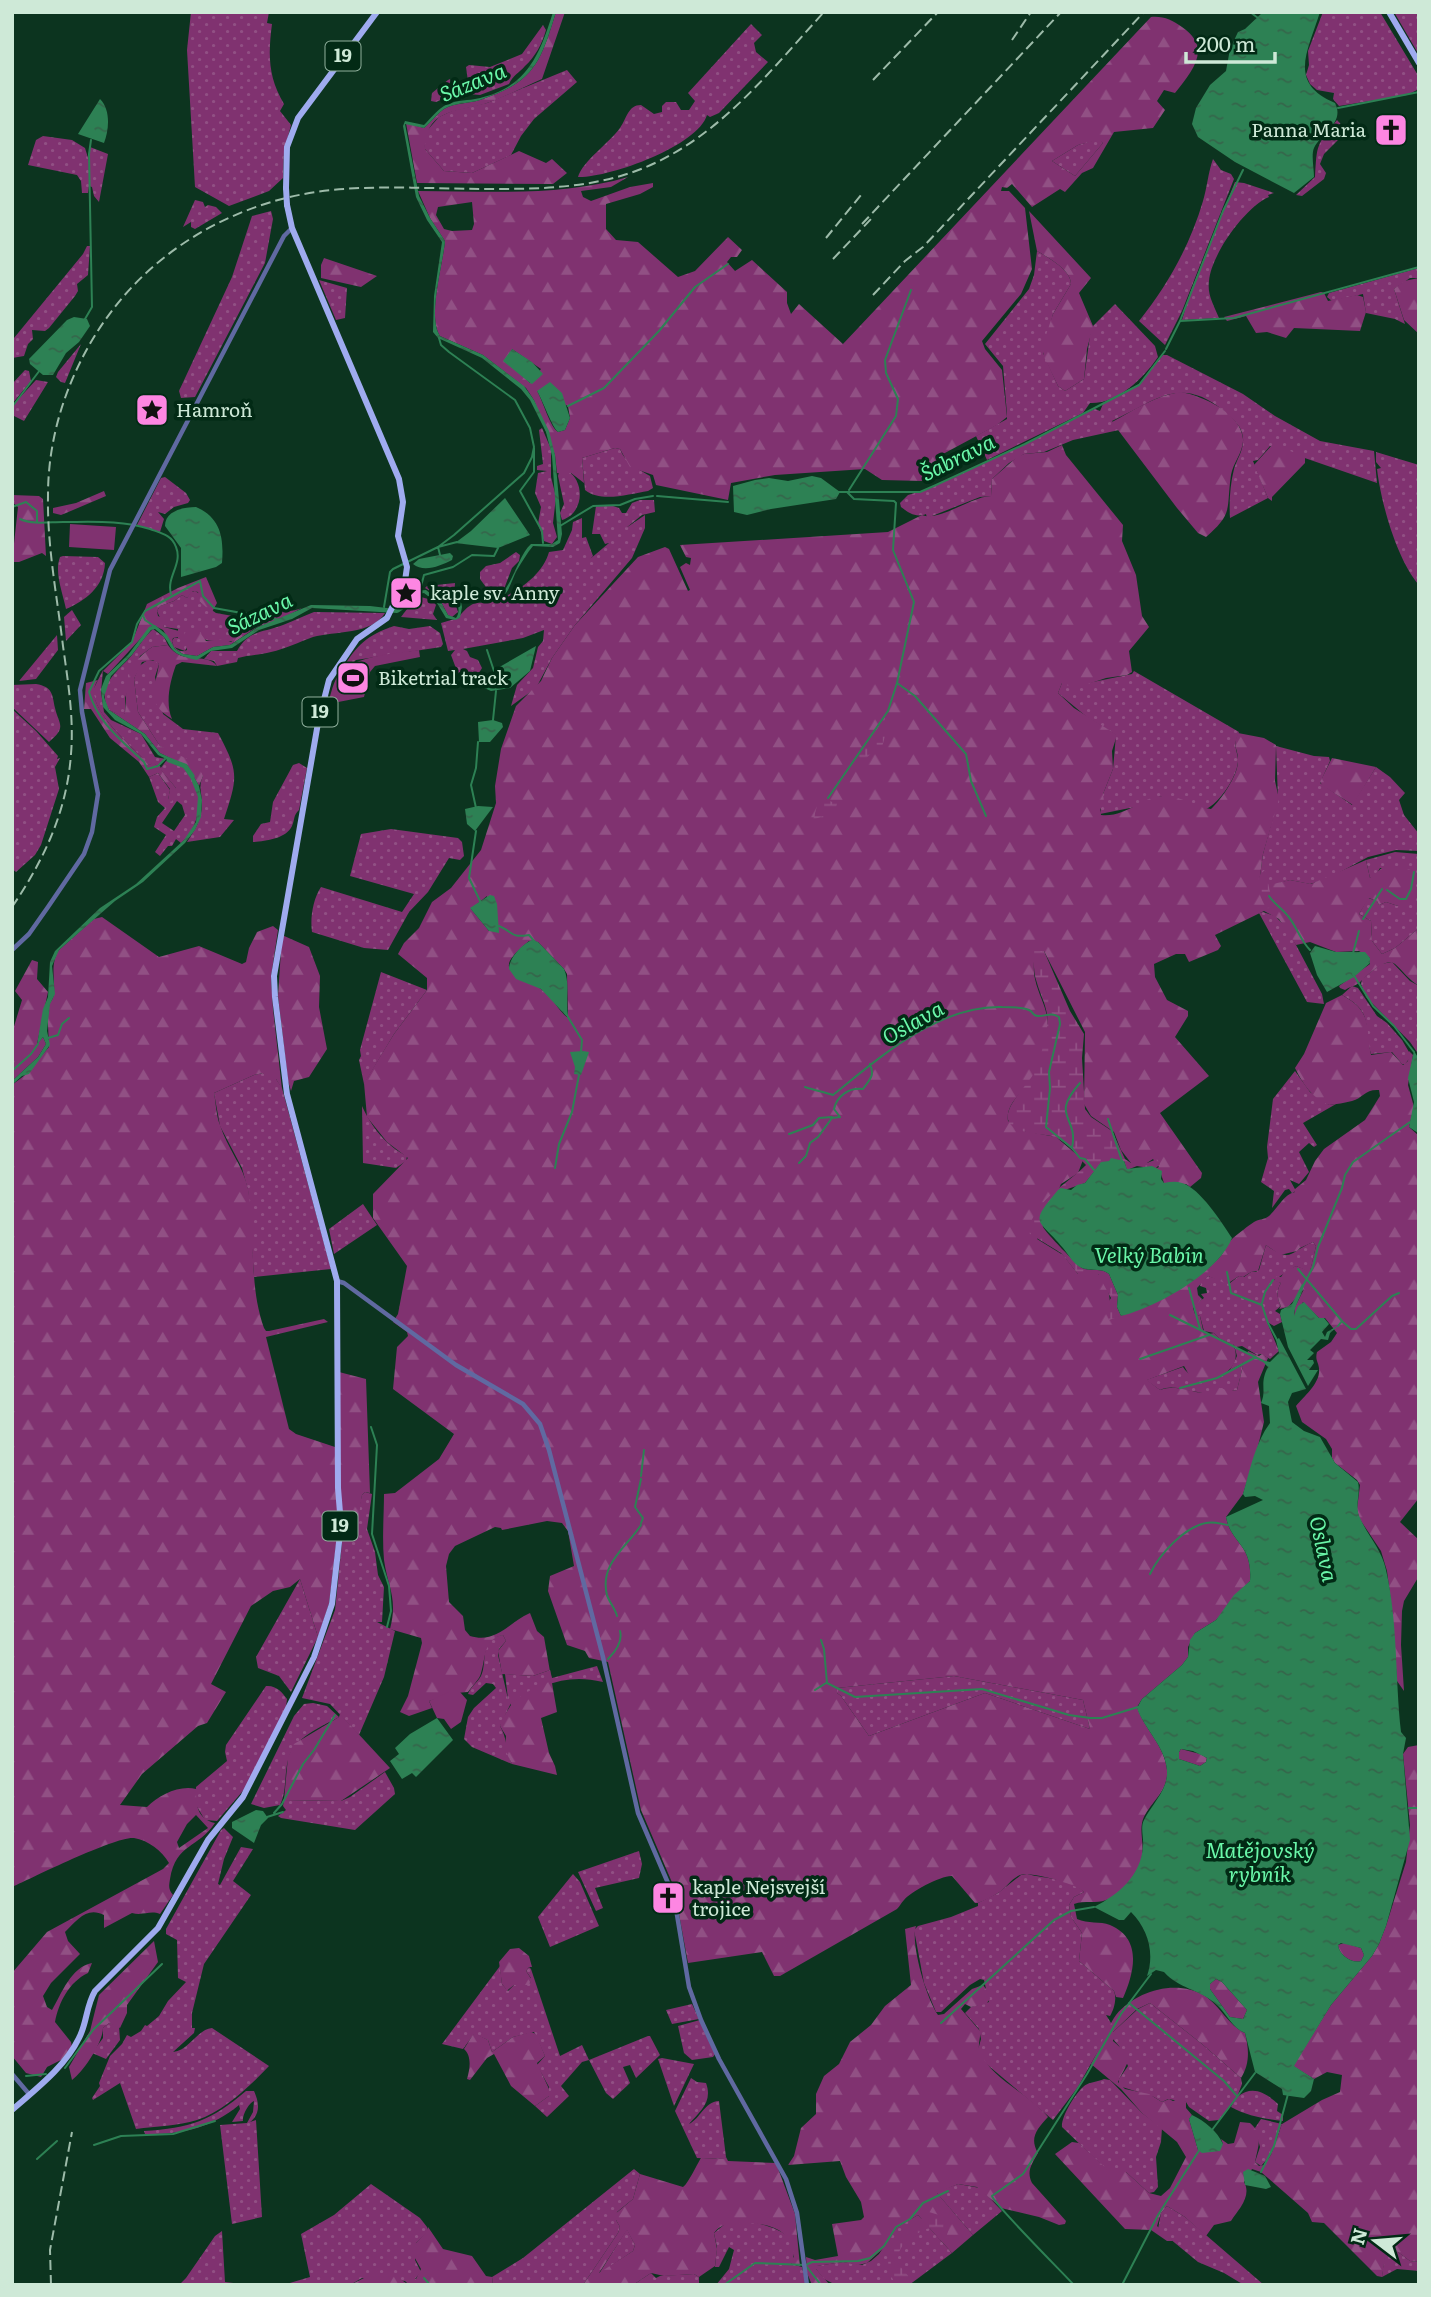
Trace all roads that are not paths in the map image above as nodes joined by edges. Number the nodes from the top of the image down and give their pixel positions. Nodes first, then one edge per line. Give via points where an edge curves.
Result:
1 (377, 12) edge
2 (1389, 12) edge
3 (1419, 63) edge
4 (292, 228) junction
5 (12, 950) edge
6 (337, 1281) junction
7 (12, 2074) edge
8 (29, 2094) junction
9 (14, 2109) edge
10 (807, 2285) edge

1 - 4 main road, 19, bridge via 295,123 286,154
2 - 3 main road
4 - 5 street via 110,570 80,690 98,794 92,832 84,854 29,934
4 - 6 main road, 19 via 399,479 403,502 398,536 406,561 405,581 391,611 357,639 329,680 317,723 274,976 287,1094
6 - 8 main road, 19 via 341,1525 332,1604 324,1631 243,1797 208,1840 158,1928 95,1991 69,2054
6 - 10 street via 456,1365 515,1399 540,1424 638,1813 677,1908 689,1987 719,2059 786,2179 797,2213
7 - 8 street
8 - 9 main road, 19

